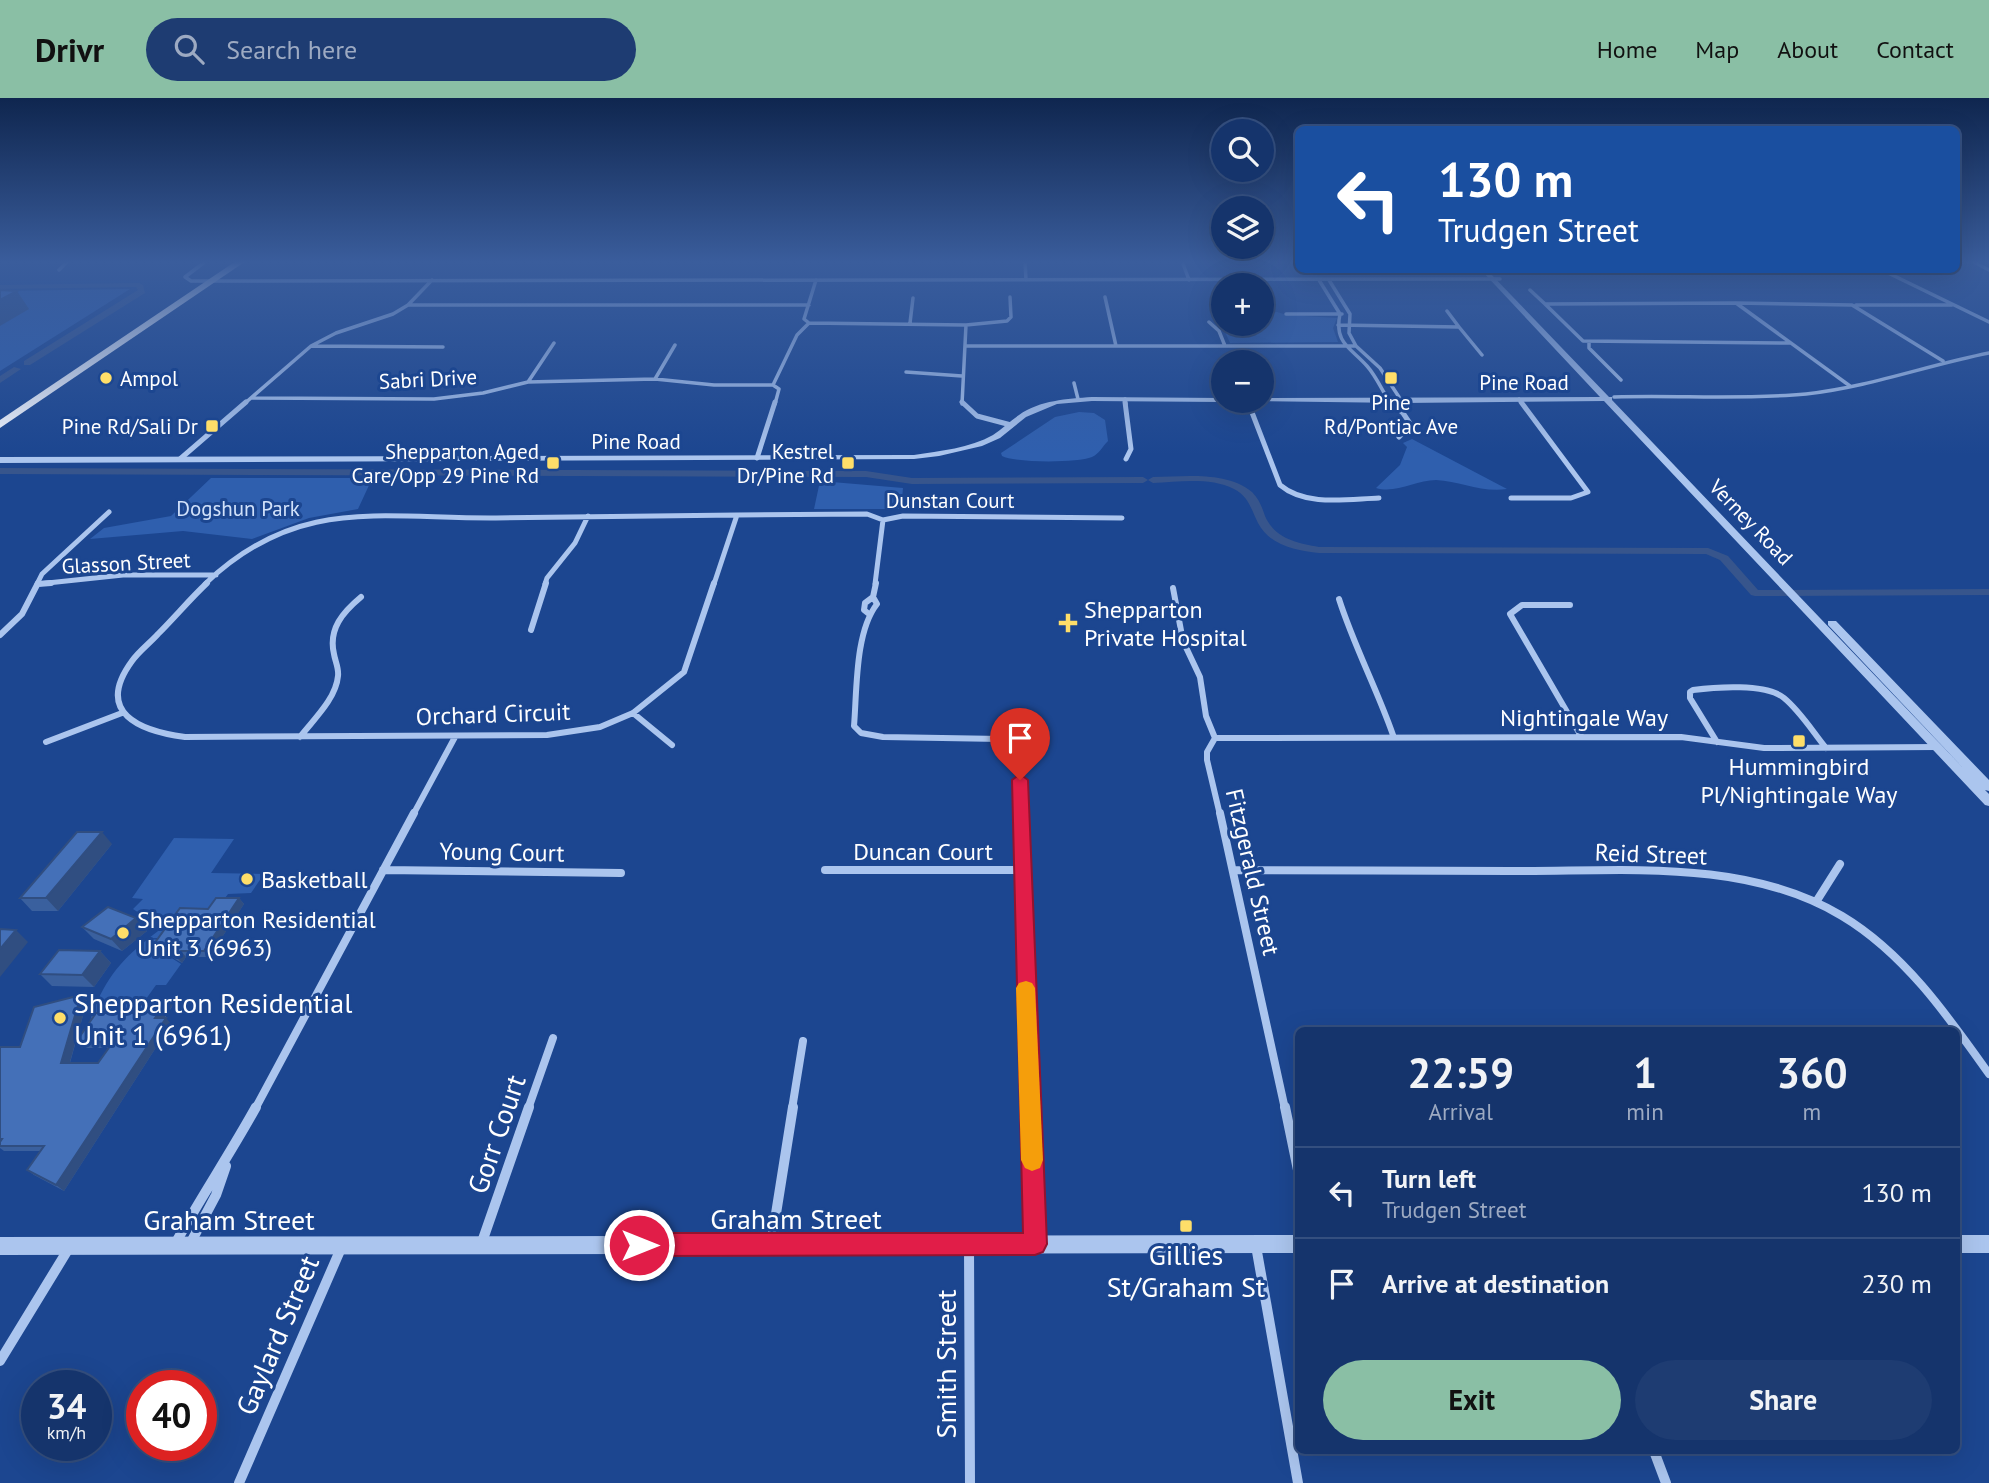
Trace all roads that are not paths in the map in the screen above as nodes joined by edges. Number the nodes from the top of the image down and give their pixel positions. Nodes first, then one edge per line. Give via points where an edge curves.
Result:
1 (966, 325) edge
2 (1338, 325) edge
3 (129, 326) edge
4 (149, 326) edge
5 (358, 326) edge
6 (804, 326) edge
7 (1111, 326) edge
8 (1213, 326) edge
9 (1344, 326) edge
10 (1348, 326) junction
11 (1541, 326) edge
12 (1567, 326) edge
13 (1765, 326) edge
14 (1886, 326) edge
15 (1459, 327) joint
16 (1589, 342) junction
17 (554, 343) dead end
18 (1789, 344) junction
19 (675, 345) dead end
20 (1345, 345) junction
21 (311, 346) junction
22 (965, 346) junction
23 (1116, 346) junction
24 (1225, 346) junction
25 (1356, 346) junction
26 (443, 347) dead end
27 (1989, 353) edge
28 (1482, 355) dead end
29 (101, 358) junction
30 (1944, 361) junction
31 (65, 368) junction
32 (906, 372) dead end
33 (962, 376) junction
34 (655, 379) junction
35 (1621, 380) dead end
36 (528, 382) junction
37 (1074, 383) dead end
38 (773, 385) junction
39 (1850, 386) junction
40 (34, 388) dead end
41 (251, 398) junction
42 (1078, 399) junction
43 (1125, 399) junction
44 (1387, 399) junction
45 (1401, 399) junction
46 (1613, 399) junction
47 (1211, 400) edge
48 (1274, 400) edge
49 (1518, 400) junction
50 (1253, 413) edge
51 (1403, 413) junction
52 (0, 425) edge
53 (1011, 425) junction
54 (1399, 437) dead end
55 (0, 458) edge
56 (757, 458) junction
57 (1126, 458) dead end
58 (180, 459) junction
59 (1379, 498) dead end
60 (1511, 498) dead end
61 (109, 512) dead end
62 (737, 515) junction
63 (588, 516) junction
64 (1122, 518) dead end
65 (883, 520) junction
66 (216, 575) junction
67 (38, 583) junction
68 (1173, 588) dead end
69 (361, 597) dead end
70 (1802, 597) junction
71 (1339, 598) dead end
72 (1570, 605) dead end
73 (531, 630) dead end
74 (0, 635) edge
75 (122, 712) junction
76 (633, 713) junction
77 (1393, 735) junction
78 (1581, 736) junction
79 (300, 737) junction
80 (455, 737) junction
81 (1215, 738) junction
82 (46, 742) dead end
83 (1717, 742) junction
84 (672, 745) dead end
85 (1937, 747) junction
86 (1951, 747) junction
87 (1826, 748) junction
88 (1989, 787) edge
89 (1989, 802) edge
90 (1840, 864) dead end
91 (383, 870) junction
92 (825, 870) dead end
93 (1021, 870) junction
94 (1234, 870) junction
95 (621, 873) dead end
96 (1816, 902) junction
97 (1955, 1027) edge
98 (1960, 1034) edge
99 (554, 1038) dead end
100 (803, 1041) dead end
101 (1989, 1074) edge
102 (1295, 1156) edge
103 (482, 1244) junction
104 (969, 1244) junction
105 (1035, 1244) junction
106 (1255, 1244) junction
107 (1295, 1244) edge
108 (1960, 1244) edge
109 (1989, 1244) edge
110 (72, 1245) junction
111 (182, 1245) junction
112 (342, 1245) junction
113 (771, 1245) junction
114 (0, 1246) edge
115 (0, 1361) edge
116 (1655, 1454) edge
117 (239, 1483) edge
118 (970, 1483) edge
119 (1298, 1483) edge
120 (1666, 1483) edge

1 - 22 street
2 - 20 street
3 - 31 highway
4 - 29 highway
5 - 21 street
6 - 38 street
7 - 23 street
8 - 24 street
9 - 10 street
10 - 15 street
10 - 25 street
11 - 46 street, Verney Road
12 - 16 street
13 - 18 street
14 - 30 street
15 - 28 street
16 - 18 street
16 - 35 street via 1589,348
17 - 36 street
18 - 39 street
19 - 34 street
20 - 24 street
20 - 25 street
20 - 44 street via 1369,368
21 - 26 street
21 - 41 street
22 - 23 street
22 - 33 street
23 - 24 street
25 - 45 street via 1380,368
27 - 30 street
29 - 31 highway
29 - 52 highway
30 - 39 street
31 - 40 highway
32 - 33 street
33 - 53 street via 962,404 967,410
34 - 36 street, Sabri Drive
34 - 38 street, Sabri Drive
36 - 41 street, Sabri Drive via 434,399
37 - 42 street
38 - 56 street via 779,389
39 - 46 street via 1782,395
41 - 58 street
42 - 43 street, Pine Road
42 - 53 street, Pine Road via 1046,405
43 - 47 street, Pine Road
43 - 57 street via 1131,449
44 - 45 street
44 - 48 street
44 - 51 street
45 - 49 street, Pine Road
45 - 51 street
46 - 49 street, Pine Road
46 - 70 street, Verney Road
49 - 60 street via 1588,492 1571,498
50 - 59 street via 1285,492 1308,498
51 - 54 street via 1411,425
53 - 56 street, Pine Road via 979,444 939,454
55 - 58 street, Pine Road
56 - 58 street, Pine Road
61 - 67 street via 42,574
62 - 63 street
62 - 65 street, Dunstan Court via 866,514
62 - 76 street, Orchard Circuit via 684,672
63 - 66 street via 340,517 275,535 238,555
63 - 73 street via 575,543 547,578
64 - 65 street, Dunstan Court via 903,516
65 - 93 street via 873,597 877,604 862,639 854,726 872,736 985,738 1011,744 1020,757
66 - 67 street, Glasson Street via 123,575
66 - 75 street via 129,665 117,699
67 - 74 street via 22,614
68 - 81 street, Fitzgerald Street via 1183,641 1200,677
69 - 79 street via 333,630 339,674 333,691
70 - 85 street, Verney Road
70 - 86 street, Verney Road
71 - 77 street
72 - 78 street via 1522,605 1510,614
75 - 79 street, Orchard Circuit via 153,732 185,737
75 - 82 street
76 - 80 street, Orchard Circuit via 600,727 568,733
76 - 84 street
77 - 78 street, Nightingale Way
77 - 81 street, Nightingale Way
78 - 83 street, Nightingale Way
79 - 80 street, Orchard Circuit
80 - 91 street
81 - 94 street, Fitzgerald Street via 1207,760
83 - 87 street, Nightingale Way
83 - 87 street via 1690,698 1693,690 1775,692
85 - 86 street, Nightingale Way
85 - 87 street, Nightingale Way
85 - 89 street, Verney Road
86 - 88 street, Verney Road
90 - 96 street
91 - 95 street, Young Court
91 - 111 street via 229,1158 216,1195
92 - 93 street, Duncan Court
93 - 105 street
94 - 96 street, Reid Street via 1680,872 1748,880
94 - 102 street, Fitzgerald Street
96 - 97 street, Reid Street via 1879,944 1916,979
98 - 101 street, Reid Street
99 - 103 street, Gorr Court
100 - 113 street
103 - 112 street, Graham Street
103 - 113 street, Graham Street
104 - 105 street, Graham Street
104 - 113 street, Graham Street
104 - 118 street, Smith Street
105 - 106 street, Graham Street
106 - 107 street, Graham Street
106 - 119 street
108 - 109 street
110 - 111 street, Graham Street
110 - 114 street, Graham Street
110 - 115 street
111 - 112 street, Graham Street
112 - 117 street, Gaylard Street
116 - 120 street

